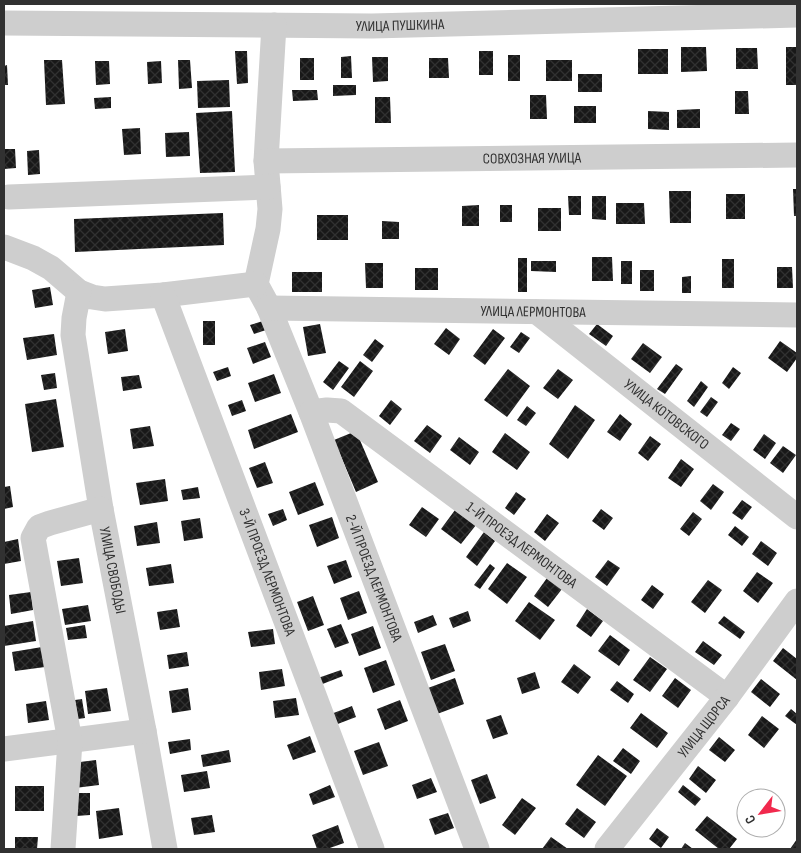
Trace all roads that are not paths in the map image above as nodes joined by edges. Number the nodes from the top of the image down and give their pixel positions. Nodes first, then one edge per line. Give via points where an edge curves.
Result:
1 (711, 11) edge
2 (519, 13) edge
3 (328, 14) edge
4 (797, 16) edge
5 (4, 23) edge
6 (274, 25) junction
7 (797, 155) edge
8 (266, 161) junction
9 (268, 187) junction
10 (9, 197) dead end
11 (4, 247) edge
12 (256, 284) junction
13 (79, 292) junction
14 (163, 295) junction
15 (268, 308) junction
16 (537, 312) junction
17 (797, 315) edge
18 (311, 412) junction
19 (101, 508) junction
20 (797, 517) edge
21 (797, 601) edge
22 (727, 697) junction
23 (144, 731) junction
24 (70, 742) junction
25 (4, 749) edge
26 (63, 849) edge
27 (164, 849) edge
28 (372, 849) edge
29 (477, 849) edge
30 (607, 849) edge

1 - 2 street, УЛИЦА ПУШКИНА
1 - 4 street, УЛИЦА ПУШКИНА
2 - 3 street, УЛИЦА ПУШКИНА via 372,26
3 - 6 street, УЛИЦА ПУШКИНА
5 - 6 street, УЛИЦА ПУШКИНА
6 - 8 street
7 - 8 street, СОВХОЗНАЯ УЛИЦА
8 - 9 street
9 - 10 street
9 - 12 street via 268,229
11 - 13 street via 51,268
12 - 14 street
12 - 15 street, 2-Й ПРОЕЗД ЛЕРМОНТОВА
13 - 14 street via 105,299
13 - 19 street, УЛИЦА СВОБОДЫ via 72,335
14 - 28 street, 3-Й ПРОЕЗД ЛЕРМОНТОВА
15 - 16 street, УЛИЦА ЛЕРМОНТОВА
15 - 18 street, 2-Й ПРОЕЗД ЛЕРМОНТОВА
16 - 17 street, УЛИЦА ЛЕРМОНТОВА
16 - 20 street, УЛИЦА КОТОВСКОГО
18 - 22 street, 1-Й ПРОЕЗД ЛЕРМОНТОВА via 341,411
18 - 29 street, 2-Й ПРОЕЗД ЛЕРМОНТОВА
19 - 23 street, УЛИЦА СВОБОДЫ
19 - 24 street via 50,522 39,527 34,538
21 - 22 street, УЛИЦА ЩОРСА
22 - 30 street, УЛИЦА ЩОРСА
23 - 24 street
23 - 27 street, УЛИЦА СВОБОДЫ
24 - 25 street
24 - 26 street

